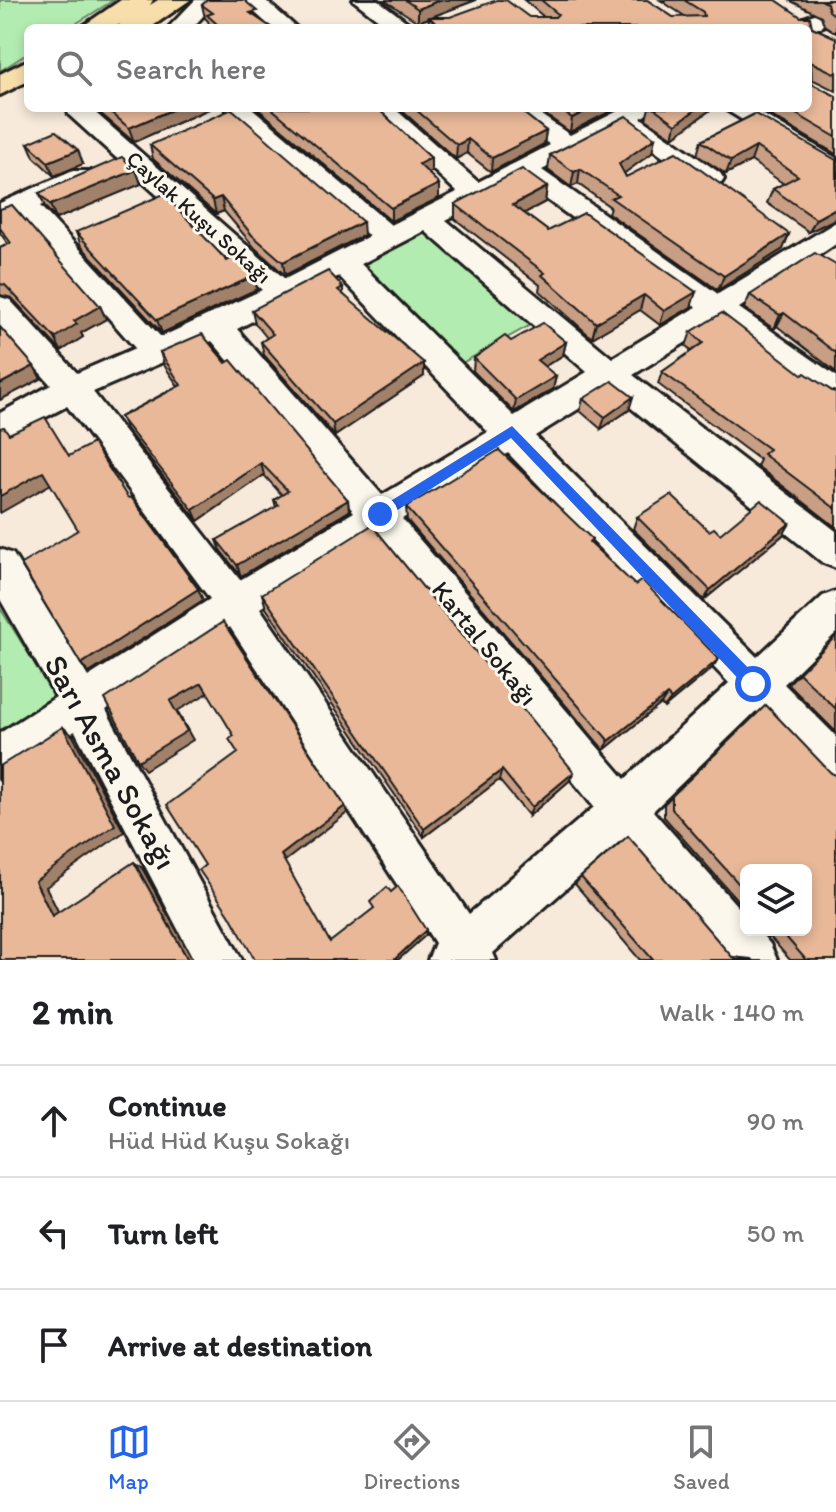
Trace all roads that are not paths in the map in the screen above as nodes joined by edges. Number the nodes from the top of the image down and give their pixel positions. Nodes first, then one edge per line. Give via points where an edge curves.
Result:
1 (140, 0) edge
2 (177, 0) edge
3 (207, 0) edge
4 (252, 0) edge
5 (364, 0) edge
6 (836, 13) edge
7 (101, 24) edge
8 (138, 24) edge
9 (183, 24) edge
10 (281, 24) edge
11 (398, 24) edge
12 (810, 24) edge
13 (24, 71) edge
14 (0, 86) edge
15 (24, 95) edge
16 (0, 110) edge
17 (80, 112) edge
18 (230, 112) edge
19 (243, 112) edge
20 (384, 112) edge
21 (521, 112) edge
22 (633, 112) edge
23 (742, 112) edge
24 (212, 121) edge
25 (159, 144) edge
26 (568, 146) junction
27 (132, 156) junction
28 (522, 169) junction
29 (836, 169) edge
30 (476, 194) junction
31 (733, 196) edge
32 (11, 207) edge
33 (428, 219) junction
34 (388, 238) junction
35 (813, 243) edge
36 (342, 262) junction
37 (283, 293) junction
38 (0, 308) edge
39 (718, 308) junction
40 (217, 326) junction
41 (156, 351) junction
42 (610, 374) junction
43 (72, 388) junction
44 (836, 392) edge
45 (0, 428) edge
46 (512, 431) junction
47 (380, 514) junction
48 (836, 552) edge
49 (0, 565) edge
50 (235, 603) junction
51 (836, 608) edge
52 (753, 684) junction
53 (81, 703) junction
54 (0, 757) edge
55 (836, 765) edge
56 (622, 811) junction
57 (463, 956) edge
58 (219, 960) edge
59 (754, 960) edge

1 - 7 main road
2 - 8 main road
3 - 9 street
4 - 10 street
5 - 11 street
6 - 12 street
13 - 14 main road
15 - 16 main road
17 - 27 street, Çaylak Kuşu Sokağı
18 - 24 street
19 - 34 street
20 - 30 street
21 - 26 street
22 - 26 street
22 - 31 street
23 - 29 street
25 - 27 street
26 - 28 street
27 - 32 street
27 - 37 street, Çaylak Kuşu Sokağı
28 - 30 street
28 - 39 street
30 - 33 street
32 - 41 street
33 - 34 street
33 - 42 street
34 - 36 street
35 - 39 street
36 - 37 street
36 - 46 street
37 - 40 street
38 - 43 street
39 - 42 street
39 - 44 street
40 - 41 street
40 - 47 street, Kartal Sokağı
41 - 43 street
42 - 46 street
42 - 48 street
43 - 45 street
43 - 50 street
46 - 47 street
46 - 52 street
47 - 50 street
47 - 56 street, Kartal Sokağı
49 - 53 street, Sarı Asma Sokağı
50 - 53 street
50 - 57 street
51 - 52 street
52 - 55 street
52 - 56 street
53 - 54 street
53 - 58 street, Sarı Asma Sokağı
56 - 57 street
56 - 59 street, Kartal Sokağı

